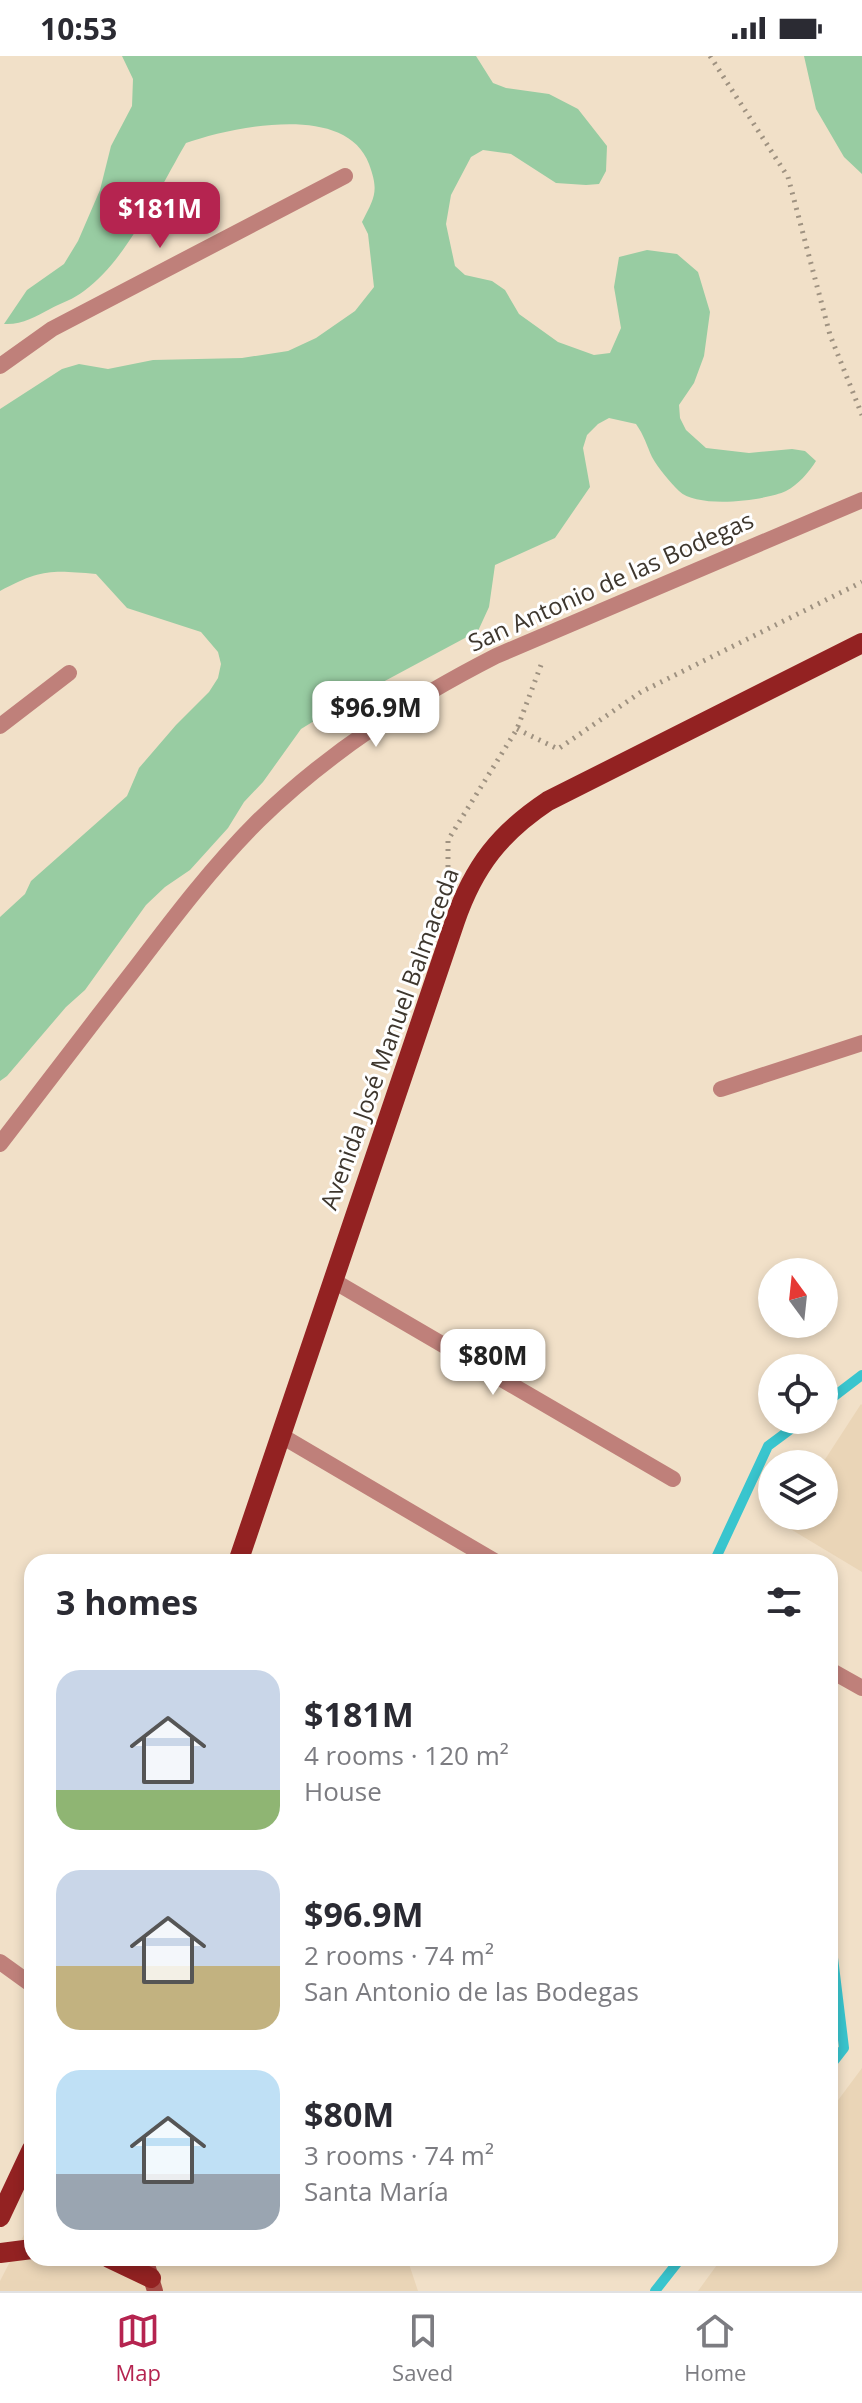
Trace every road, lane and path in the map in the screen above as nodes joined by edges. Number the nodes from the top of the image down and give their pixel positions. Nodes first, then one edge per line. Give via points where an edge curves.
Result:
1 (710, 56) edge
2 (345, 176) dead end
3 (0, 366) edge
4 (862, 415) edge
5 (862, 500) edge
6 (862, 582) edge
7 (553, 632) junction
8 (862, 643) edge
9 (69, 673) dead end
10 (0, 726) edge
11 (517, 729) junction
12 (464, 895) junction
13 (862, 1043) edge
14 (721, 1089) dead end
15 (0, 1144) edge
16 (332, 1280) junction
17 (280, 1435) junction
18 (673, 1479) dead end
19 (241, 1554) edge
20 (482, 1554) edge
21 (838, 1674) edge
22 (862, 1688) edge
23 (0, 1962) edge
24 (24, 1979) edge
25 (24, 2166) edge
26 (0, 2217) edge
27 (24, 2250) edge
28 (0, 2253) edge
29 (122, 2266) edge
30 (153, 2285) edge

1 - 4 path via 788,177 830,335
2 - 3 street via 52,329
5 - 7 street, San Antonio de las Bodegas
6 - 11 path via 641,692 558,749
7 - 11 path
7 - 15 street, San Antonio de las Bodegas via 496,656 388,716 257,822 187,902
8 - 12 main road, Avenida José Manuel Balmaceda via 548,801 501,838
9 - 10 street
11 - 12 path via 448,840 447,866
12 - 16 main road, Avenida José Manuel Balmaceda
13 - 14 street
16 - 17 main road, Avenida José Manuel Balmaceda
16 - 18 street
17 - 19 main road, Avenida José Manuel Balmaceda
17 - 20 street
21 - 22 street
23 - 24 street
25 - 26 main road
27 - 28 main road
29 - 30 main road

